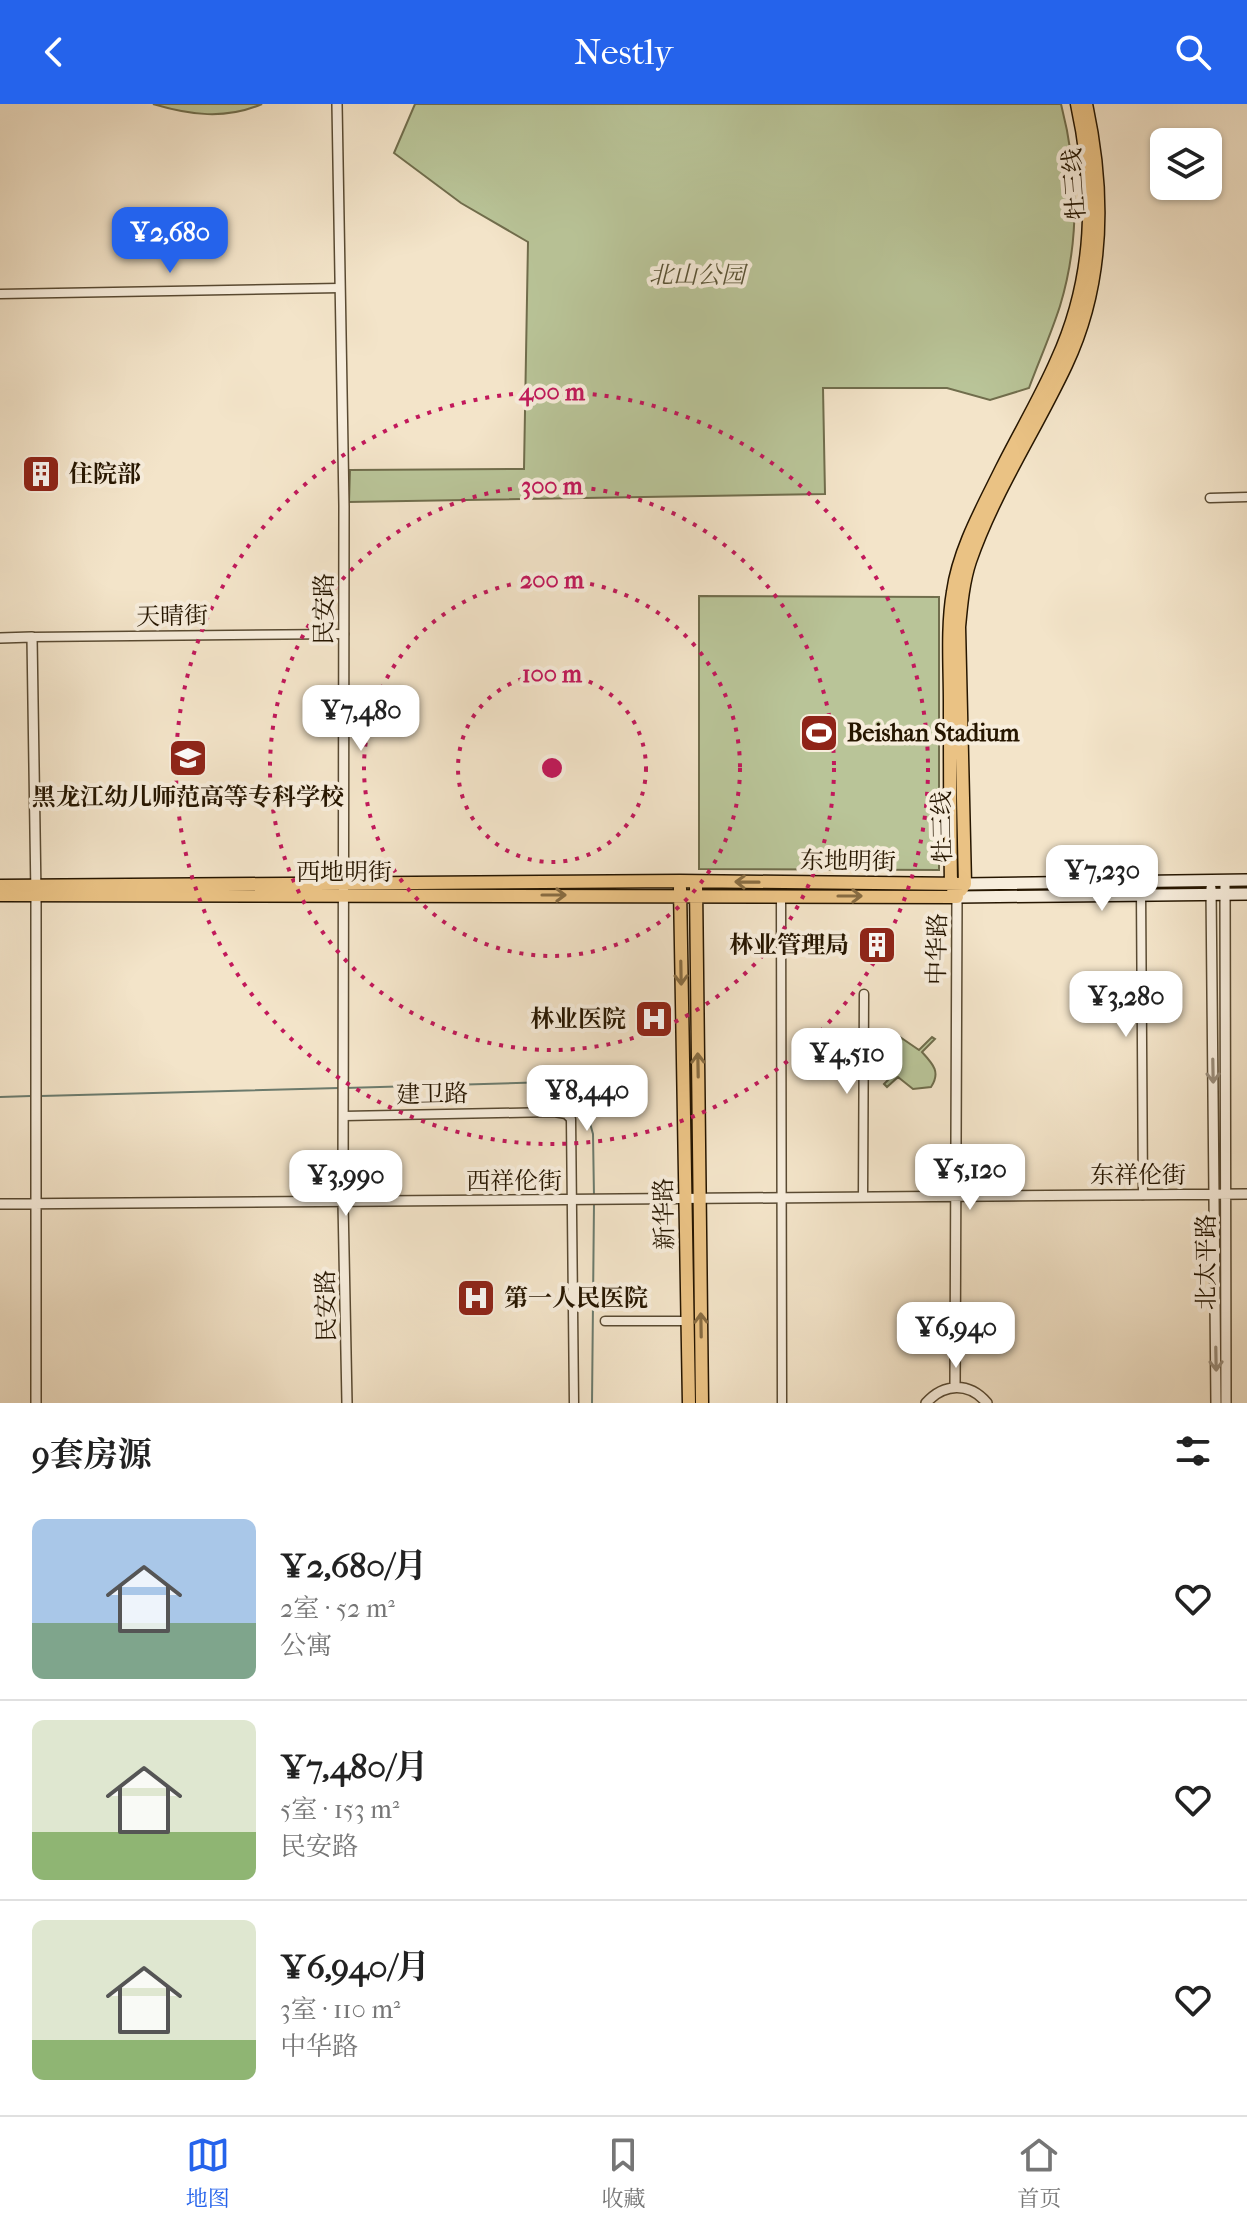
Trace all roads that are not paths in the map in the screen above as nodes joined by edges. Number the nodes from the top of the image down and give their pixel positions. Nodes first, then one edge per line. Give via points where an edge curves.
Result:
1 (337, 104) edge
2 (1077, 104) edge
3 (1086, 104) edge
4 (340, 288) junction
5 (0, 294) edge
6 (1247, 497) edge
7 (1210, 498) dead end
8 (344, 634) junction
9 (32, 637) junction
10 (0, 638) edge
11 (1247, 880) edge
12 (1211, 881) junction
13 (1225, 881) junction
14 (951, 884) junction
15 (965, 884) junction
16 (0, 886) edge
17 (688, 888) junction
18 (344, 889) junction
19 (1141, 889) junction
20 (36, 890) junction
21 (1211, 894) junction
22 (1225, 894) junction
23 (1247, 894) edge
24 (0, 895) edge
25 (781, 895) junction
26 (957, 897) junction
27 (864, 994) dead end
28 (344, 1116) junction
29 (1214, 1194) junction
30 (1226, 1194) junction
31 (1247, 1194) edge
32 (1143, 1195) junction
33 (954, 1196) junction
34 (863, 1197) junction
35 (782, 1198) junction
36 (693, 1199) junction
37 (572, 1200) junction
38 (343, 1202) junction
39 (0, 1204) edge
40 (37, 1204) junction
41 (605, 1321) dead end
42 (687, 1321) junction
43 (955, 1387) junction
44 (36, 1403) edge
45 (347, 1403) edge
46 (574, 1403) edge
47 (689, 1403) edge
48 (702, 1403) edge
49 (782, 1403) edge
50 (926, 1403) edge
51 (987, 1403) edge
52 (1216, 1403) edge
53 (1226, 1403) edge

1 - 4 street, 民安路
2 - 14 main road, 牡三线 via 1091,207 1082,284 1058,359 985,504 953,592
3 - 15 main road, 牡三线 via 1100,209 1092,287 1067,364 983,527 962,595
4 - 5 street
4 - 8 street, 民安路
6 - 7 street
8 - 9 street, 天晴街
8 - 18 street, 民安路
9 - 10 street, 天晴街
9 - 20 street
11 - 13 main road, 东地明街
12 - 13 main road, 东地明街
12 - 19 main road, 东地明街
12 - 21 street, 北太平路
13 - 22 street, 北太平路
14 - 15 main road, 东地明街
14 -> 17 main road, 东地明街
14 - 26 main road, 牡三线
15 - 19 main road, 东地明街
15 - 26 main road, 牡三线
16 - 20 main road, 西地明街
17 - 18 main road, 西地明街
17 - 25 main road, 东地明街
17 - 36 main road, 新华路
18 - 20 main road, 西地明街
18 - 28 street, 民安路
19 - 21 main road, 东地明街
19 - 26 main road, 东地明街
19 - 32 street
20 - 24 main road, 西地明街
20 - 40 street
21 - 22 main road, 东地明街
21 -> 29 street, 北太平路
22 - 23 main road, 东地明街
22 - 30 street, 北太平路
25 -> 26 main road, 东地明街
25 - 35 street
26 - 33 street, 中华路
27 - 34 street
28 - 37 street, 建卫路 via 566,1114 571,1119
28 - 38 street, 民安路
29 - 30 street, 东祥伦街
29 - 32 street, 东祥伦街
29 -> 52 street, 北太平路
30 - 31 street, 东祥伦街
30 - 53 street, 北太平路
32 - 33 street, 东祥伦街
33 - 34 street, 东祥伦街
33 - 43 street, 中华路
34 - 35 street, 东祥伦街
35 - 36 street, 东祥伦街
35 - 49 street
36 - 37 street, 西祥伦街
36 - 42 main road, 新华路
48 -> 36 main road
37 - 38 street, 西祥伦街
37 - 46 street, 建卫路
38 - 40 street, 西祥伦街
38 - 45 street, 民安路
39 - 40 street, 西祥伦街
40 - 44 street
41 - 42 street
42 - 47 main road, 新华路
43 - 50 street via 934,1394
43 - 51 street via 978,1393

